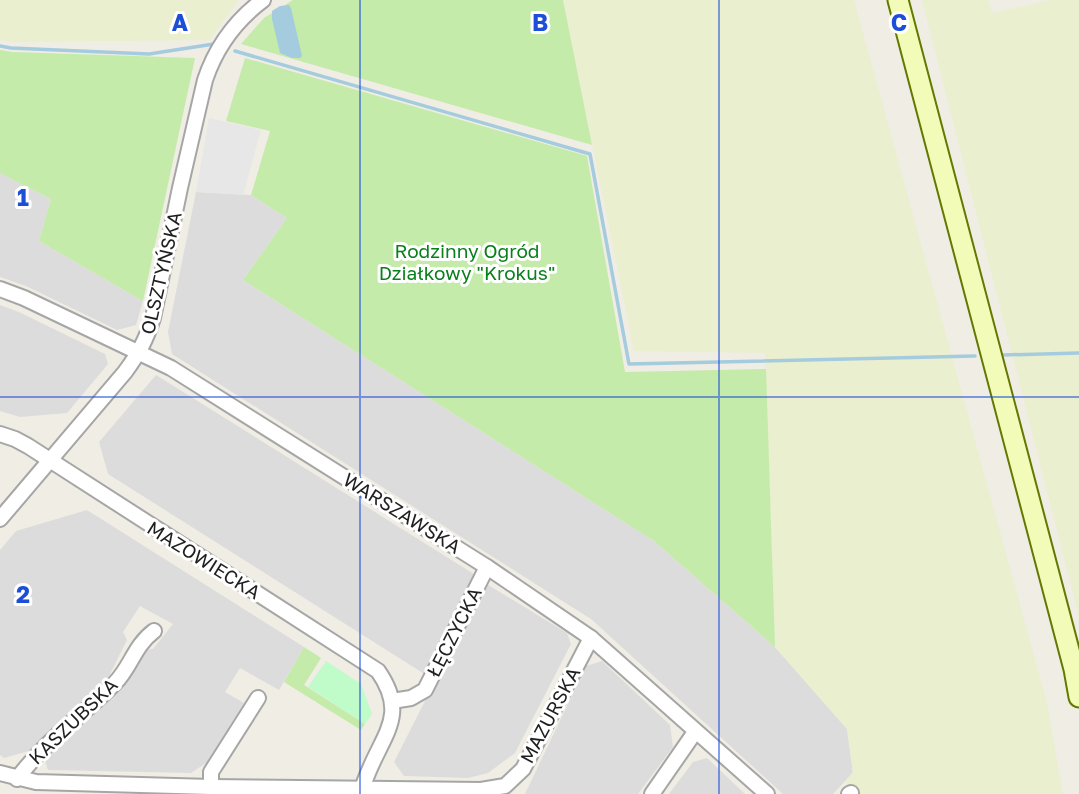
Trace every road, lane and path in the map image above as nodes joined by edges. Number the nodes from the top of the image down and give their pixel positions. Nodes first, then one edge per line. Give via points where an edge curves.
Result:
1 (263, 0) edge
2 (898, 0) edge
3 (0, 289) edge
4 (139, 353) junction
5 (0, 434) edge
6 (49, 461) junction
7 (0, 519) edge
8 (487, 567) junction
9 (154, 631) dead end
10 (591, 638) junction
11 (1079, 697) edge
12 (258, 698) dead end
13 (392, 701) junction
14 (695, 732) junction
15 (0, 773) edge
16 (17, 779) junction
17 (211, 787) junction
18 (362, 792) edge
19 (652, 794) edge
20 (767, 794) edge

1 - 4 street, OLSZTYŃSKA via 233,28 210,65 153,318
2 - 11 main road
3 - 4 street, WARSZAWSKA
4 - 6 street, OLSZTYŃSKA
4 - 8 street, WARSZAWSKA
5 - 6 street, MAZOWIECKA
6 - 7 street, OLSZTYŃSKA
6 - 13 street, MAZOWIECKA via 378,671
8 - 10 street, WARSZAWSKA
8 - 13 street, ŁĘCZYCKA via 425,690
9 - 16 street, KASZUBSKA via 143,639 117,680 29,762
10 - 14 street, WARSZAWSKA
10 - 18 street, MAZURSKA via 523,769 505,786
12 - 17 street via 211,772
13 - 18 street via 393,719
14 - 19 street
14 - 20 street, WARSZAWSKA
15 - 16 street, MAZURSKA
16 - 17 street, MAZURSKA
17 - 18 street, MAZURSKA

